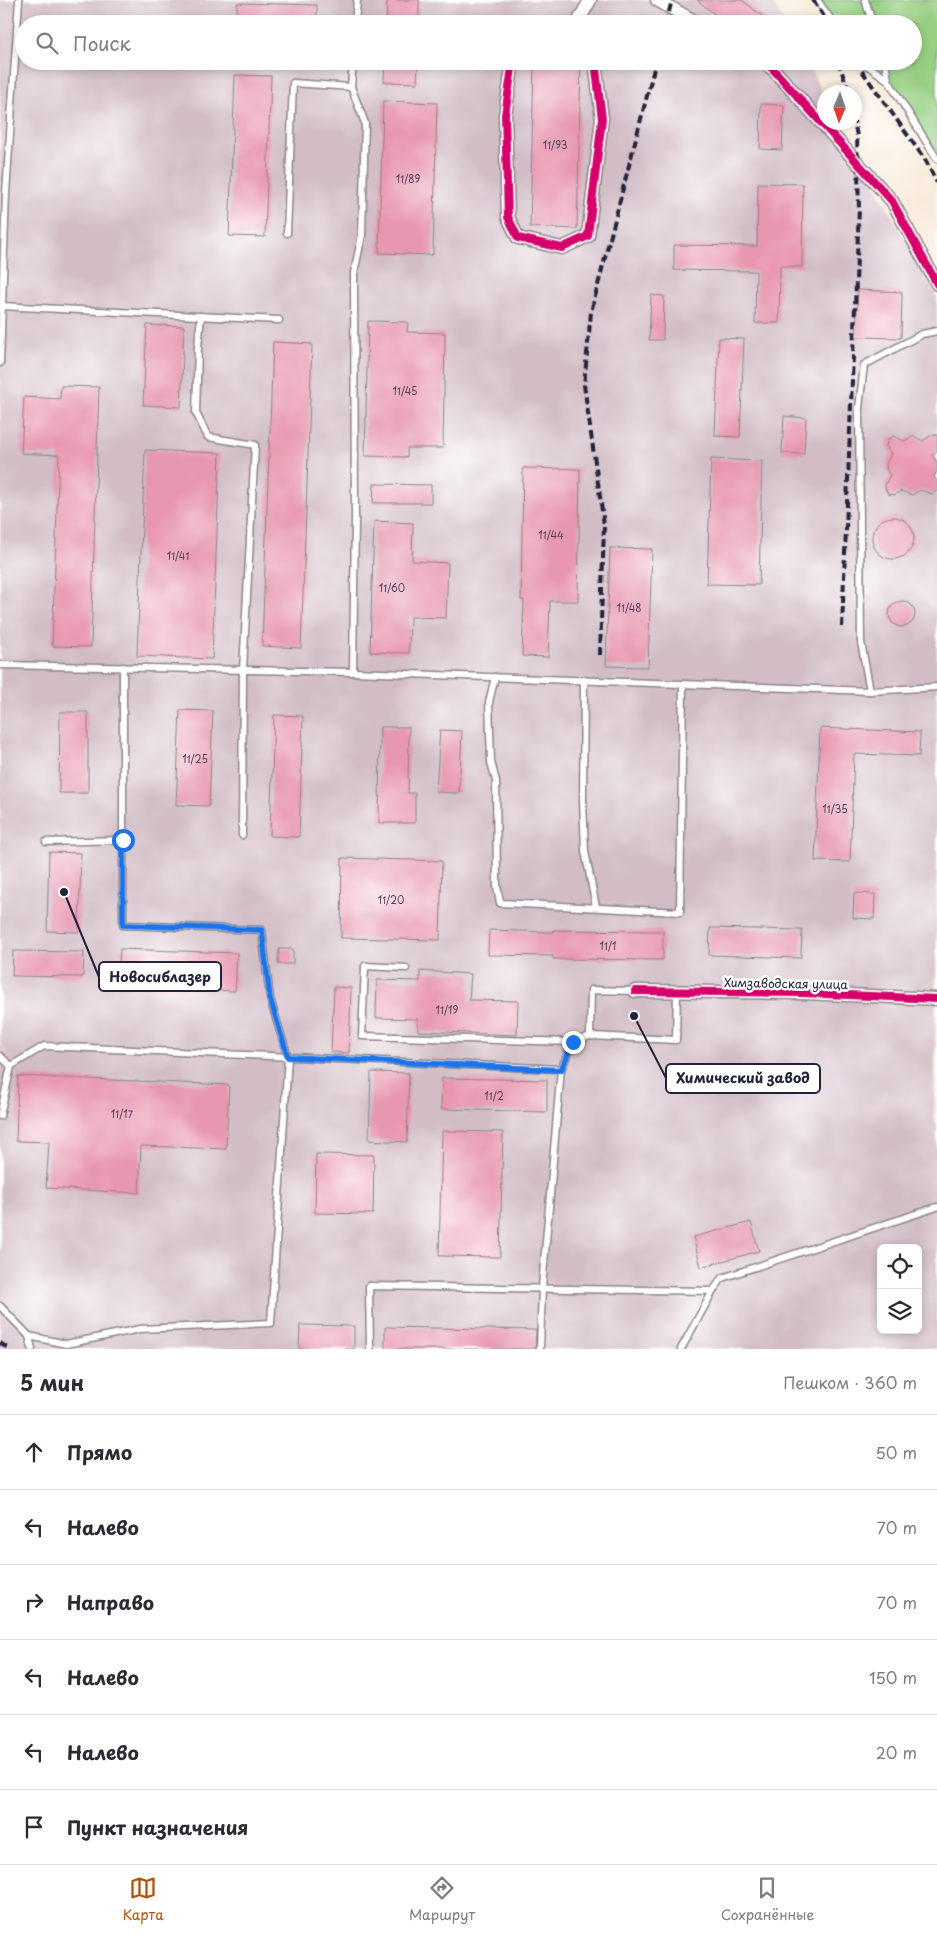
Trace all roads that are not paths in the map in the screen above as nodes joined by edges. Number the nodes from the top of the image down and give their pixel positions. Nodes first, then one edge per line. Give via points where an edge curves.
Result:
1 (20, 0) edge
2 (357, 0) edge
3 (590, 0) edge
4 (657, 0) edge
5 (817, 0) edge
6 (865, 0) edge
7 (19, 15) edge
8 (356, 15) edge
9 (582, 15) edge
10 (683, 15) edge
11 (828, 15) edge
12 (870, 15) edge
13 (15, 57) edge
14 (352, 70) edge
15 (512, 70) edge
16 (596, 70) edge
17 (774, 70) edge
18 (874, 70) edge
19 (886, 70) edge
20 (888, 80) junction
21 (351, 87) junction
22 (937, 159) edge
23 (3, 194) edge
24 (287, 233) dead end
25 (937, 284) edge
26 (1, 306) edge
27 (201, 316) junction
28 (279, 320) dead end
29 (937, 331) edge
30 (0, 363) edge
31 (0, 665) edge
32 (123, 667) junction
33 (243, 670) junction
34 (353, 672) junction
35 (495, 677) junction
36 (584, 680) junction
37 (683, 684) junction
38 (937, 687) edge
39 (870, 691) junction
40 (242, 835) dead end
41 (123, 840) junction
42 (46, 842) dead end
43 (596, 908) junction
44 (406, 968) dead end
45 (636, 991) joint
46 (678, 992) junction
47 (937, 999) edge
48 (590, 1036) junction
49 (573, 1042) junction
50 (0, 1056) edge
51 (288, 1057) junction
52 (11, 1066) junction
53 (561, 1070) junction
54 (0, 1116) edge
55 (937, 1207) edge
56 (542, 1287) junction
57 (713, 1291) junction
58 (0, 1306) edge
59 (29, 1336) junction
60 (32, 1349) edge
61 (370, 1349) edge
62 (540, 1349) edge
63 (682, 1349) edge

1 - 7 lane
2 - 8 lane
3 - 9 street
4 - 10 street
5 - 11 lane
6 - 12 lane
13 - 23 lane
14 - 21 lane
15 - 16 street via 505,115 508,217 518,238 562,248 588,236 602,119
17 - 25 street via 892,201
18 - 20 lane
19 - 20 lane
20 - 22 lane
21 - 24 lane via 293,84
21 - 34 lane via 365,123 362,234 354,273
23 - 26 lane
26 - 27 lane
26 - 30 lane
27 - 28 lane
27 - 33 lane via 196,414 208,437 255,445
29 - 39 lane via 922,334 864,365 859,408 861,642
31 - 32 lane
32 - 33 lane
32 - 41 lane
33 - 34 lane
33 - 40 lane
34 - 35 lane
35 - 36 lane
35 - 43 lane via 490,702 491,762 496,781 500,903
36 - 37 lane
36 - 43 lane via 585,851
37 - 39 lane
37 - 43 lane via 680,912
38 - 39 lane
41 - 42 lane
41 - 51 lane via 123,925 262,930 270,999
44 - 49 lane via 365,966 362,1036
45 - 46 street, Химзаводская улица
45 - 48 lane via 591,990
46 - 47 street, Химзаводская улица
46 - 48 lane via 676,1040
48 - 49 lane
49 - 53 lane
50 - 52 lane
51 - 52 lane via 44,1046
51 - 53 lane
51 - 59 lane via 271,1323 140,1329 66,1344
52 - 54 lane
53 - 56 lane
55 - 57 lane via 722,1278
56 - 57 lane
56 - 61 lane via 369,1286
56 - 62 lane
57 - 63 lane
58 - 59 lane
59 - 60 lane

